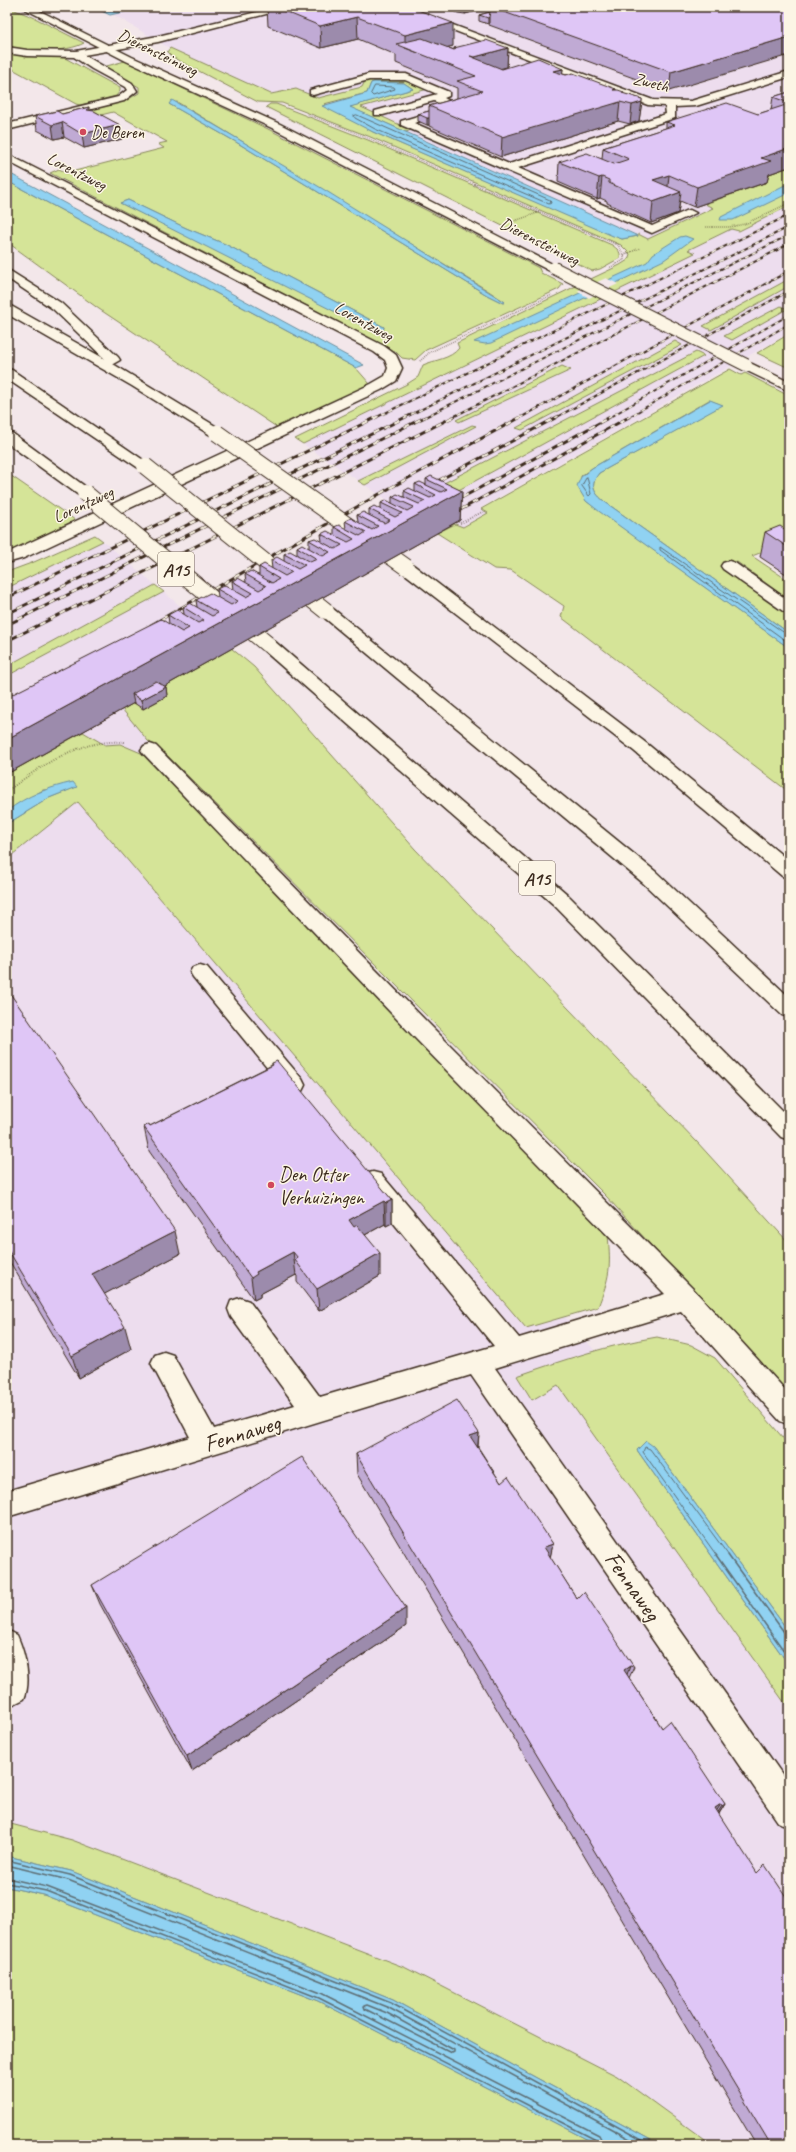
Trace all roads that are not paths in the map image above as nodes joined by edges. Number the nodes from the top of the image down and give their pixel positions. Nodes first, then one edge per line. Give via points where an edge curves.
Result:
1 (25, 7) edge
2 (258, 7) edge
3 (289, 7) edge
4 (397, 7) edge
5 (213, 16) junction
6 (230, 22) junction
7 (242, 26) dead end
8 (115, 37) junction
9 (100, 43) junction
10 (492, 43) junction
11 (130, 45) junction
12 (479, 47) edge
13 (111, 49) junction
14 (7, 50) edge
15 (141, 52) dead end
16 (76, 54) junction
17 (153, 59) dead end
18 (558, 68) junction
19 (538, 73) edge
20 (789, 74) edge
21 (313, 92) dead end
22 (434, 97) junction
23 (670, 104) junction
24 (379, 112) dead end
25 (7, 126) edge
26 (276, 126) junction
27 (7, 157) edge
28 (508, 168) junction
29 (690, 213) dead end
30 (7, 272) edge
31 (7, 309) edge
32 (7, 373) edge
33 (137, 383) junction
34 (789, 387) edge
35 (7, 436) edge
36 (7, 558) edge
37 (729, 566) dead end
38 (789, 608) edge
39 (150, 750) road end
40 (789, 871) edge
41 (200, 972) dead end
42 (789, 1008) edge
43 (305, 1098) edge
44 (789, 1131) edge
45 (359, 1165) edge
46 (686, 1299) junction
47 (240, 1309) dead end
48 (514, 1351) junction
49 (476, 1362) junction
50 (164, 1363) dead end
51 (315, 1411) junction
52 (789, 1413) edge
53 (207, 1443) junction
54 (7, 1504) edge
55 (7, 1645) edge
56 (14, 1689) dead end
57 (789, 1811) edge

1 - 9 main road, Dierensteinweg
2 - 5 main road
3 - 6 main road
4 - 10 main road, Zweth
5 - 6 main road
5 - 8 main road
6 - 7 main road
6 - 11 main road
8 - 9 main road
8 - 11 main road, Dierensteinweg
9 - 13 main road, Dierensteinweg
9 - 16 main road
10 - 12 main road
10 - 18 main road, Zweth
11 - 13 main road
11 - 15 main road, Dierensteinweg
13 - 16 main road
13 - 26 main road, Dierensteinweg via 213,99
14 - 16 main road
16 - 25 main road via 94,67 129,85 132,91 121,98
17 - 26 main road, Dierensteinweg via 236,101
18 - 19 main road
18 - 23 main road, Zweth via 652,103
20 - 23 main road, Zweth via 692,104
21 - 22 main road via 369,77 406,77 446,94
22 - 24 main road
22 - 28 main road via 457,108 405,123
23 - 28 main road via 671,116
26 - 34 main road, Dierensteinweg, bridge
27 - 36 main road, Lorentzweg via 379,349 391,358 395,368 390,378 376,387 19,555
28 - 29 main road via 652,230
30 - 33 main road via 57,306
31 - 33 main road
32 - 42 main road, bridge via 145,466 326,611 649,877
33 - 40 main road, bridge via 217,433 406,567 640,747
35 - 44 main road, A15, bridge via 85,493 267,644 560,899
37 - 38 main road
39 - 46 main road
41 - 43 main road
45 - 48 main road
46 - 48 main road, Fennaweg
46 - 52 main road
47 - 51 main road
48 - 49 main road, Fennaweg
49 - 51 main road, Fennaweg
49 - 57 main road, Fennaweg
50 - 53 main road
51 - 53 main road, Fennaweg
53 - 54 main road, Fennaweg
55 - 56 main road

